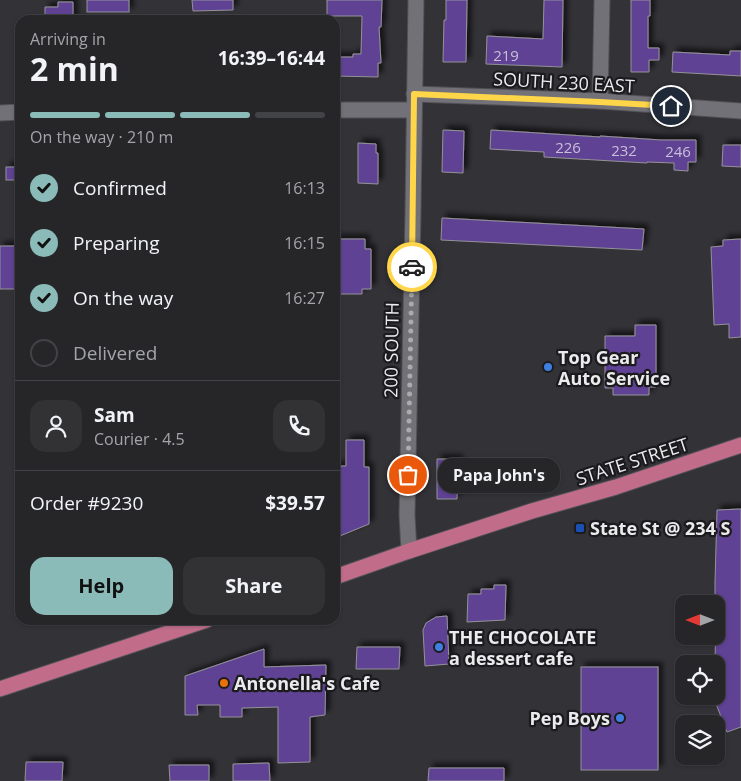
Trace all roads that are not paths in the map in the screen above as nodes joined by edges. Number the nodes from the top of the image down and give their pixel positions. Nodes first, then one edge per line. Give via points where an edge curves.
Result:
1 (416, 0) edge
2 (602, 0) edge
3 (414, 94) junction
4 (600, 102) junction
5 (340, 110) edge
6 (414, 110) junction
7 (741, 111) edge
8 (15, 112) edge
9 (0, 113) edge
10 (741, 445) edge
11 (409, 551) junction
12 (340, 575) edge
13 (192, 625) edge
14 (0, 689) edge

1 - 3 street, 200 SOUTH
2 - 4 street
3 - 4 street, SOUTH 230 EAST
3 - 6 street, 200 SOUTH
4 - 7 street, SOUTH 230 EAST
5 - 6 street
6 - 11 street, 200 SOUTH
8 - 9 street
10 - 11 main road, STATE STREET
11 - 12 main road, STATE STREET
13 - 14 main road

